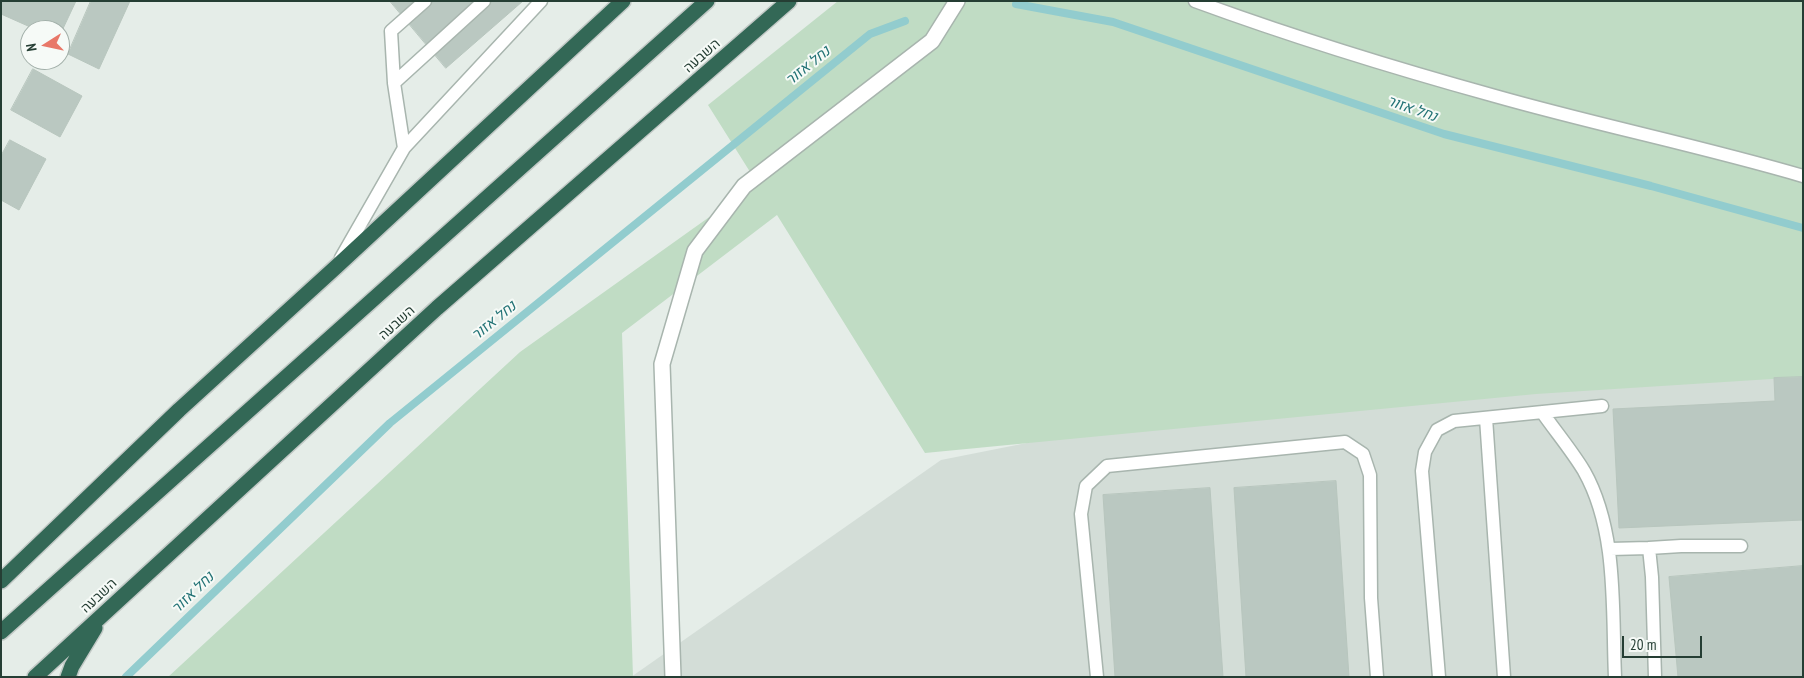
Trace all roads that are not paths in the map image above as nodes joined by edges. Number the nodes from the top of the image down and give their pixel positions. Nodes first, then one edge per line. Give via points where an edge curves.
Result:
1 (425, 1) edge
2 (484, 1) edge
3 (541, 1) edge
4 (623, 1) edge
5 (707, 1) edge
6 (790, 1) edge
7 (957, 1) edge
8 (1195, 1) edge
9 (394, 83) junction
10 (404, 148) junction
11 (1803, 176) edge
12 (336, 267) junction
13 (1602, 406) dead end
14 (1542, 412) junction
15 (1486, 418) junction
16 (1741, 546) dead end
17 (1649, 548) junction
18 (1610, 549) junction
19 (1, 581) edge
20 (103, 614) junction
21 (1, 632) edge
22 (35, 677) edge
23 (68, 677) edge
24 (673, 677) edge
25 (1097, 677) edge
26 (1377, 677) edge
27 (1438, 677) edge
28 (1504, 677) edge
29 (1615, 677) edge
30 (1655, 677) edge

1 - 9 lane via 391,31
2 - 9 lane
3 - 10 lane
4 - 12 highway
5 - 21 highway
6 - 20 highway, השבעה via 437,308
7 - 24 street via 932,41 744,186 695,251 662,364
8 - 11 lane via 1282,33 1496,96
9 - 10 lane
10 - 12 lane
12 - 19 highway via 179,410
13 - 14 lane
14 - 15 lane
14 - 18 lane via 1584,473 1598,506
15 - 27 lane via 1454,421 1437,430 1425,452 1422,471
15 - 28 lane
16 - 17 lane
17 - 18 lane
17 - 30 lane
18 - 29 lane
20 - 22 highway, השבעה
20 - 23 highway
25 - 26 lane via 1081,514 1086,486 1107,466 1345,442 1364,454 1370,475 1371,598

